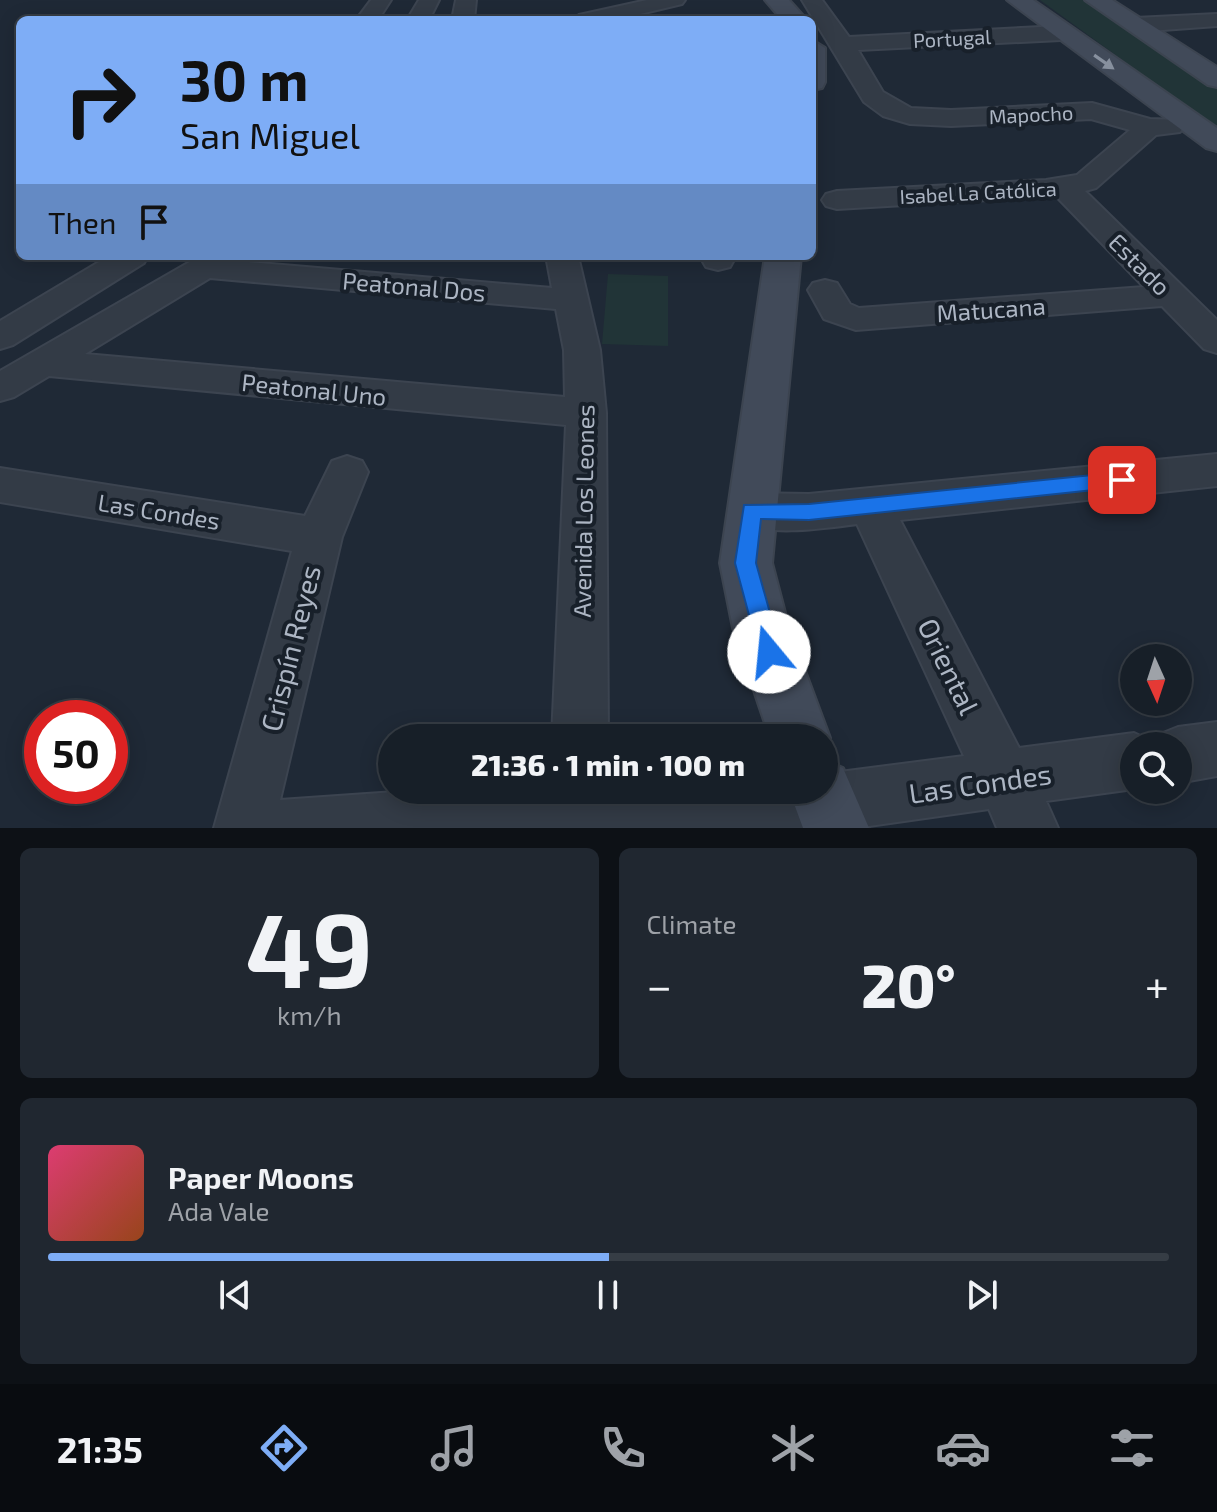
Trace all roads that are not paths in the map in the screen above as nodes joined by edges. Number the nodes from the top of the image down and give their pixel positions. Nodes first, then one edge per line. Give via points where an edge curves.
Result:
1 (675, 0) edge
2 (776, 0) edge
3 (812, 0) edge
4 (1018, 0) edge
5 (1096, 0) edge
6 (605, 16) edge
7 (791, 16) edge
8 (1217, 20) edge
9 (1135, 25) junction
10 (1061, 33) junction
11 (843, 44) junction
12 (1217, 79) edge
13 (1193, 124) junction
14 (1149, 127) junction
15 (1217, 142) edge
16 (1064, 187) junction
17 (837, 200) dead end
18 (125, 260) edge
19 (782, 260) edge
20 (216, 262) edge
21 (568, 280) edge
22 (825, 290) dead end
23 (1172, 295) junction
24 (0, 337) edge
25 (1217, 341) edge
26 (42, 363) junction
27 (0, 388) edge
28 (586, 413) junction
29 (1217, 470) edge
30 (347, 472) dead end
31 (0, 485) edge
32 (870, 505) junction
33 (751, 511) junction
34 (319, 537) junction
35 (580, 724) edge
36 (795, 724) edge
37 (1217, 749) edge
38 (1192, 753) edge
39 (1120, 766) edge
40 (1016, 804) edge
41 (828, 807) edge
42 (580, 809) edge
43 (244, 828) edge
44 (285, 828) edge

1 - 6 street
2 - 7 street
3 - 11 street
4 - 10 street
5 - 9 street
8 - 9 street
9 - 12 street
10 - 11 street, Portugal
10 -> 13 street
11 - 14 street, Mapocho via 879,105 910,116 1092,111
13 - 14 street
13 - 15 street
14 - 16 street, Isabel La Católica via 1097,176
16 - 17 street, Isabel La Católica
16 - 23 street, Estado
18 - 24 street
19 - 33 street
20 - 21 street, Peatonal Dos
20 - 26 street
21 - 28 street, Avenida Los Leones via 582,350
22 - 23 street, Matucana via 836,311 856,319
23 - 25 street, Estado
26 - 27 street
26 - 28 street, Peatonal Uno
28 - 35 street, Avenida Los Leones
29 - 32 street
30 - 34 street, Crispín Reyes
31 - 34 street, Las Condes
32 - 33 street
32 - 40 street, Oriental
33 - 36 street via 746,563 761,628
34 - 43 street, Crispín Reyes
37 - 38 street
39 - 40 street, Las Condes
40 - 41 street, Las Condes
41 - 42 street, Las Condes
42 - 44 street, Las Condes

